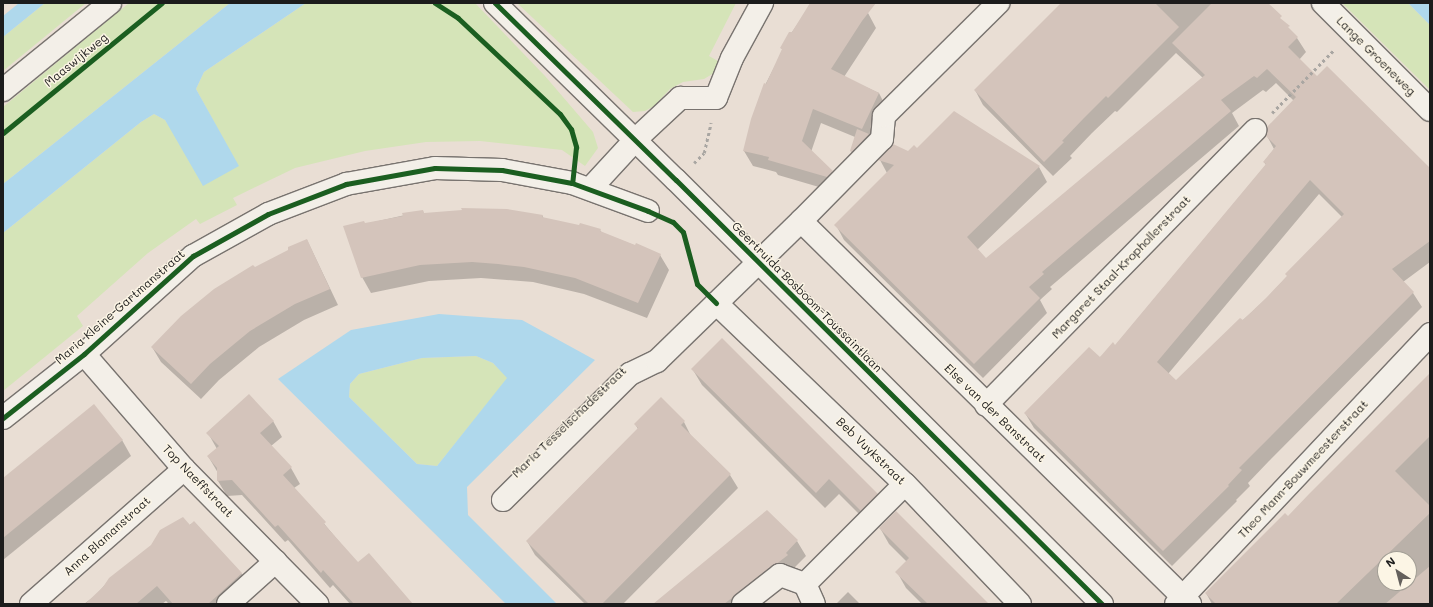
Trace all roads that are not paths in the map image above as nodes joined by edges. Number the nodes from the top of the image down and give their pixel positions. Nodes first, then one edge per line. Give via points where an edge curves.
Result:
1 (110, 3) edge
2 (762, 3) edge
3 (998, 3) edge
4 (1323, 3) edge
5 (496, 4) edge
6 (3, 90) edge
7 (1430, 110) edge
8 (1255, 130) road end
9 (635, 140) junction
10 (590, 189) junction
11 (648, 211) dead end
12 (800, 221) junction
13 (758, 262) junction
14 (716, 303) junction
15 (1430, 334) edge
16 (84, 354) junction
17 (986, 405) junction
18 (3, 418) edge
19 (184, 469) junction
20 (905, 484) junction
21 (503, 500) dead end
22 (276, 561) junction
23 (805, 584) junction
24 (1183, 602) edge
25 (31, 604) edge
26 (228, 604) edge
27 (317, 604) edge
28 (743, 604) edge
29 (814, 604) edge
30 (1020, 604) edge
31 (1102, 604) edge

1 - 6 street, Maaswijkweg
2 - 9 street via 732,58 716,98 680,98
3 - 12 street, Maria Tesselschadestraat via 884,116 882,139
4 - 7 street, Lange Groeneweg
5 - 9 street, Geertruida Bosboom-Toussaintlaan
8 - 17 street, Margaret Staal-Krophollerstraat
9 - 10 street
9 - 13 street, Geertruida Bosboom-Toussaintlaan
10 - 11 street, Maria Kleine-Gartmanstraat
10 - 16 street, Maria Kleine-Gartmanstraat via 572,183 502,170 435,168 346,184 268,214 193,256
12 - 13 street, Maria Tesselschadestraat
12 - 17 street, Else van der Banstraat
13 - 14 street, Maria Tesselschadestraat
13 - 31 street, Geertruida Bosboom-Toussaintlaan
14 - 20 street, Beb Vuykstraat
14 - 21 street, Maria Tesselschadestraat via 657,361 630,374
15 - 24 street, Theo Mann-Bouwmeesterstraat
16 - 18 street, Maria Kleine-Gartmanstraat
16 - 19 street, Top Naeffstraat
17 - 24 street, Else van der Banstraat
19 - 22 street, Top Naeffstraat
19 - 25 street, Anna Blamanstraat
20 - 23 street
20 - 30 street, Beb Vuykstraat
22 - 26 street
22 - 27 street, Top Naeffstraat
23 - 28 street via 780,575
23 - 29 street

